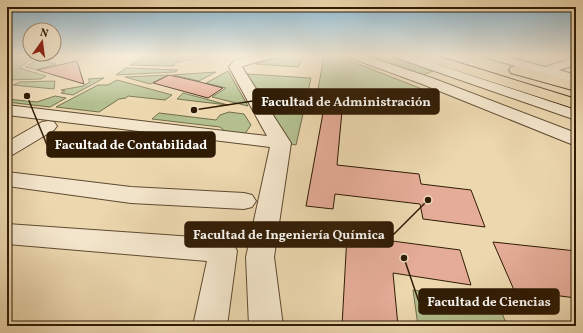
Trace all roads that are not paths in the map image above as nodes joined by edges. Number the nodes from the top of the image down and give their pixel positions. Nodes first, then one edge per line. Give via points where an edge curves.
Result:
1 (238, 72) edge
2 (400, 72) edge
3 (447, 72) edge
4 (474, 72) edge
5 (525, 72) edge
6 (546, 72) edge
7 (576, 79) edge
8 (576, 87) edge
9 (576, 104) edge
10 (7, 110) edge
11 (576, 115) edge
12 (7, 120) edge
13 (576, 140) edge
14 (281, 143) junction
15 (7, 150) edge
16 (7, 179) edge
17 (244, 201) dead end
18 (7, 234) edge
19 (210, 326) edge
20 (266, 326) edge

1 - 14 street
2 - 13 street
3 - 11 street
4 - 9 highway
5 - 8 highway
6 - 7 street
10 - 14 street
12 - 15 street via 48,126
14 - 20 street via 260,257
16 - 17 street via 131,195
18 - 19 street via 224,251

